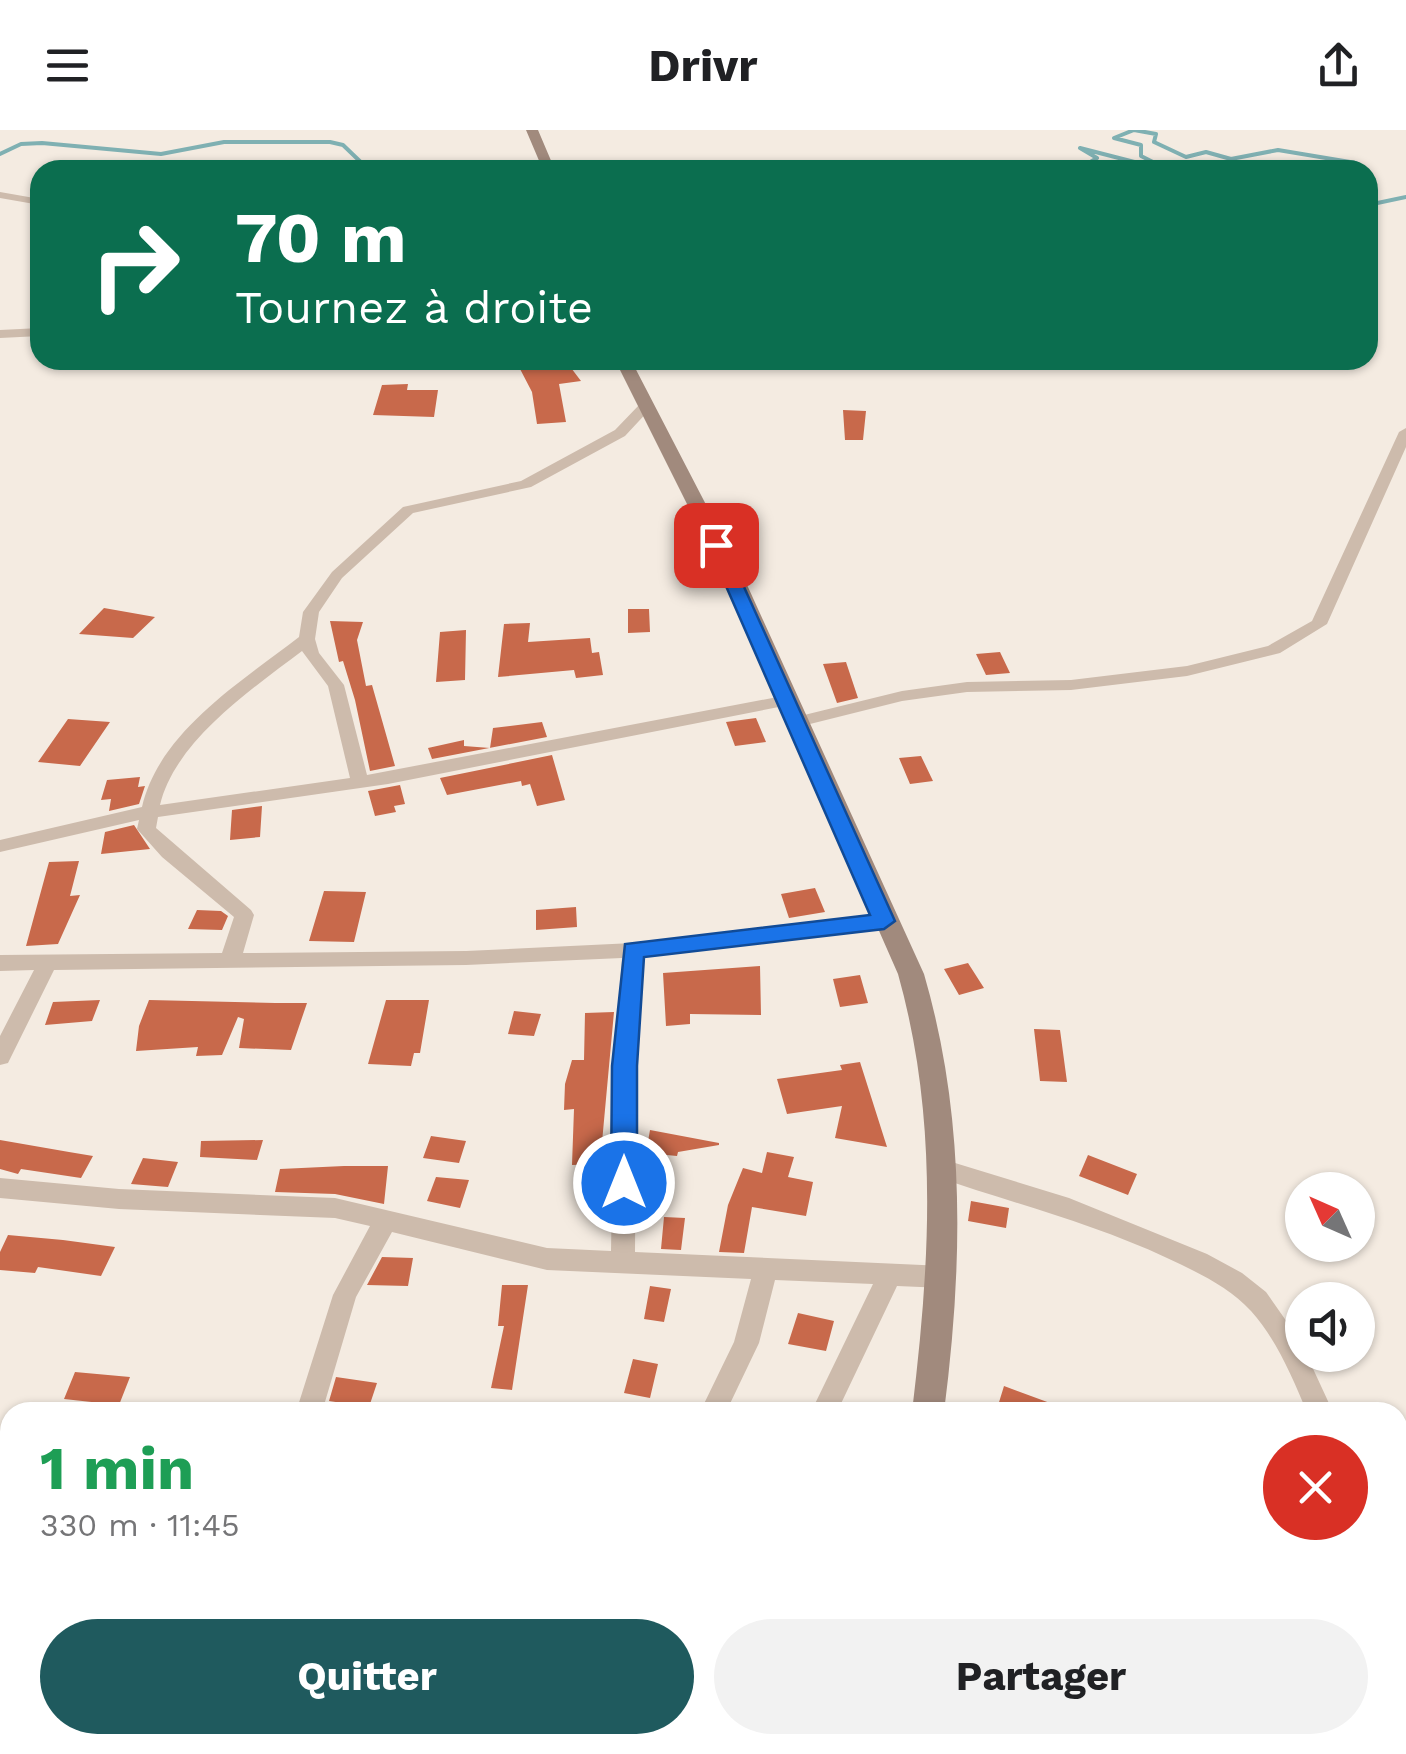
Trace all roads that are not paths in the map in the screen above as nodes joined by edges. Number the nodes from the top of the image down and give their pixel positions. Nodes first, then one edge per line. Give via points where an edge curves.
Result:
1 (532, 130) edge
2 (545, 160) edge
3 (0, 195) edge
4 (30, 200) edge
5 (30, 332) edge
6 (0, 334) edge
7 (628, 370) edge
8 (645, 407) junction
9 (1406, 432) edge
10 (308, 639) junction
11 (793, 711) junction
12 (360, 782) junction
13 (150, 812) junction
14 (0, 846) edge
15 (884, 921) junction
16 (634, 950) junction
17 (231, 958) junction
18 (48, 962) junction
19 (0, 963) edge
20 (0, 1057) edge
21 (942, 1169) junction
22 (0, 1188) edge
23 (387, 1218) junction
24 (623, 1261) junction
25 (766, 1270) junction
26 (890, 1274) junction
27 (944, 1277) junction
28 (312, 1402) edge
29 (718, 1402) edge
30 (829, 1402) edge
31 (929, 1402) edge
32 (1316, 1402) edge

1 - 2 street
3 - 4 street
5 - 6 street
7 - 8 street
8 - 10 street via 620,432 526,484 408,510 337,575 311,612
8 - 11 street via 733,576
9 - 11 street via 1319,624 1274,650 1187,671 1071,685 967,688
10 - 12 street via 311,654 336,684
10 - 13 street via 255,678 161,773
11 - 12 street
11 - 15 street
12 - 13 street
13 - 14 street
13 - 17 street via 146,829 161,848 220,889 244,915
15 - 16 street
15 - 21 street via 928,1024
16 - 17 street
16 - 24 street
17 - 18 street
18 - 19 street
18 - 20 street
21 - 27 street
21 - 32 street via 1203,1261 1256,1298 1294,1351
22 - 23 street via 335,1208
23 - 24 street via 546,1258
23 - 28 street via 345,1296
24 - 25 street
25 - 26 street
25 - 29 street via 746,1343
26 - 27 street
26 - 30 street
27 - 31 street

